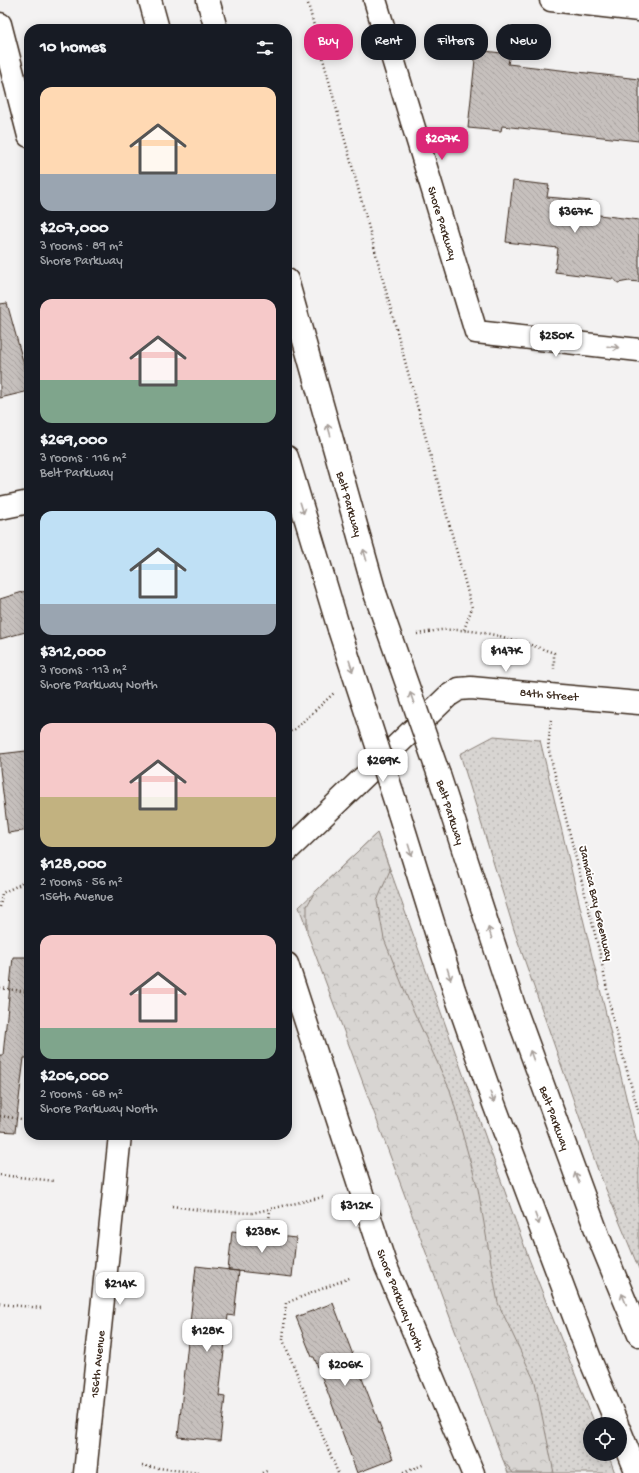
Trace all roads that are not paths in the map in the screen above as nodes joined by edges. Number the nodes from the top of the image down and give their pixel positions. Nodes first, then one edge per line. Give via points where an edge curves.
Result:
1 (150, 0) edge
2 (208, 0) edge
3 (375, 0) edge
4 (551, 0) edge
5 (639, 10) edge
6 (0, 24) edge
7 (157, 24) edge
8 (215, 24) edge
9 (24, 117) edge
10 (292, 298) edge
11 (639, 350) edge
12 (292, 474) edge
13 (24, 503) edge
14 (0, 508) edge
15 (639, 703) edge
16 (292, 847) edge
17 (292, 979) edge
18 (119, 1140) edge
19 (639, 1335) edge
20 (614, 1417) edge
21 (627, 1448) edge
22 (86, 1473) edge
23 (473, 1473) edge
24 (637, 1473) edge

1 - 7 main road
2 - 8 main road
3 -> 11 main road, Shore Parkway via 476,332
4 - 5 main road
6 - 9 main road
19 -> 10 main road, Belt Parkway, bridge via 599,1238 514,1006 439,775 375,593
12 -> 20 main road, bridge via 454,990 592,1364
13 - 14 main road
15 - 16 main road, 84th Street via 553,694 458,689
17 - 23 main road, Shore Parkway North via 385,1264
18 - 22 main road, 156th Avenue
21 - 24 main road

